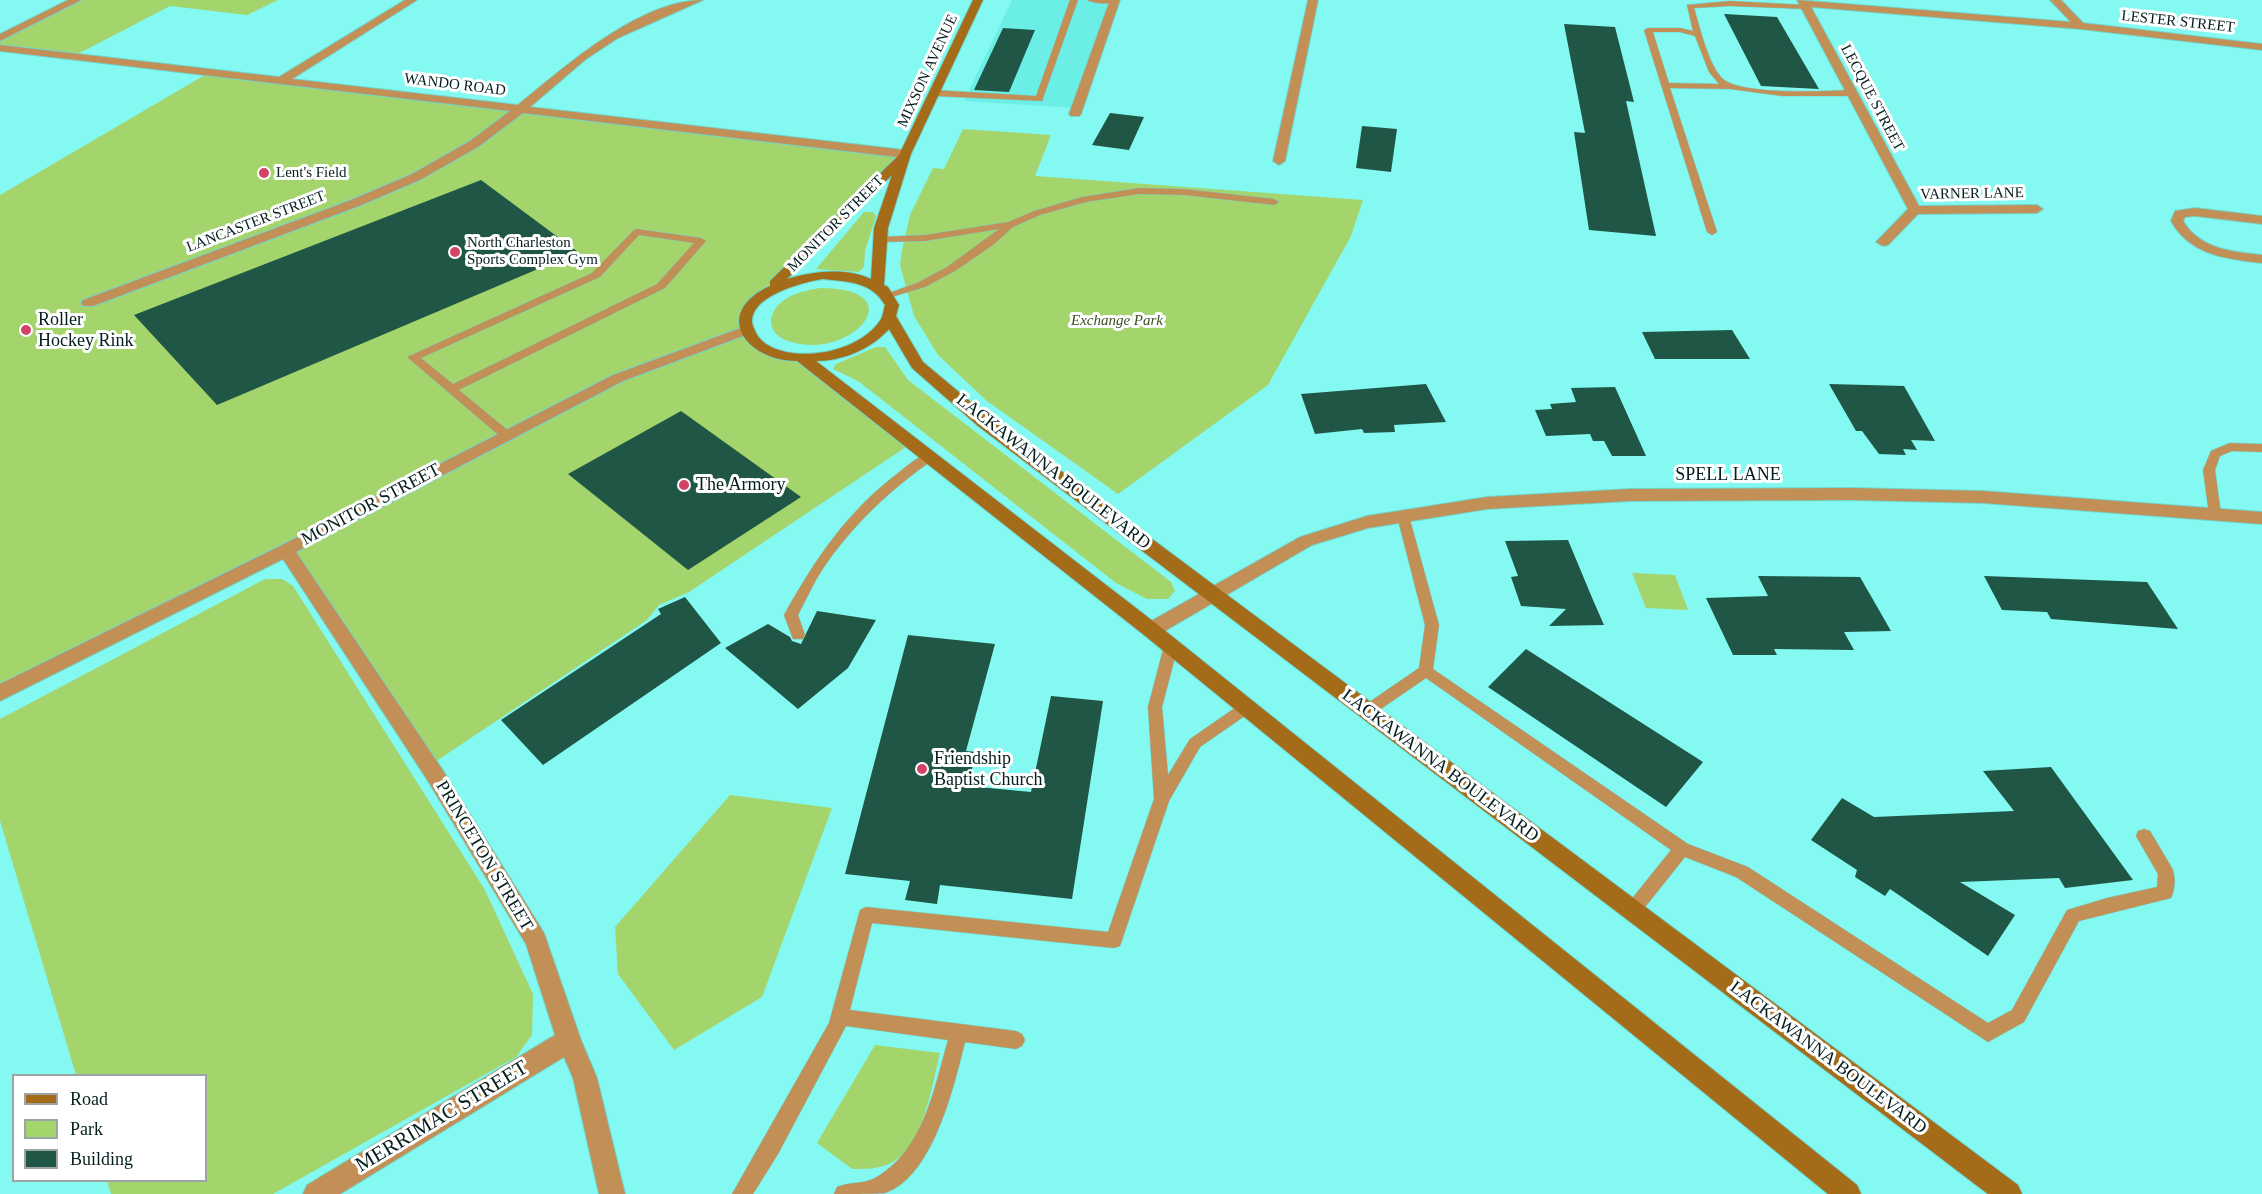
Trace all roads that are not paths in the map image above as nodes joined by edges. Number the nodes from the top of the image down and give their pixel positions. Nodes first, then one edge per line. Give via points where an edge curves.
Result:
1 (76, 0) edge
2 (412, 0) edge
3 (698, 0) edge
4 (978, 0) edge
5 (1074, 0) edge
6 (1091, 0) edge
7 (1115, 0) edge
8 (1313, 0) edge
9 (2055, 0) edge
10 (1804, 3) edge
11 (2080, 26) junction
12 (1698, 34) junction
13 (0, 38) edge
14 (2262, 47) edge
15 (0, 48) edge
16 (282, 80) junction
17 (1665, 82) junction
18 (1729, 87) junction
19 (934, 93) junction
20 (1852, 93) junction
21 (522, 108) junction
22 (1076, 114) dead end
23 (906, 154) junction
24 (1279, 161) dead end
25 (1274, 202) dead end
26 (2037, 209) dead end
27 (1915, 210) junction
28 (2262, 220) edge
29 (1010, 225) junction
30 (1712, 232) dead end
31 (880, 239) junction
32 (1883, 242) dead end
33 (2262, 259) edge
34 (882, 290) junction
35 (766, 293) junction
36 (88, 303) dead end
37 (891, 319) junction
38 (746, 330) junction
39 (802, 358) junction
40 (452, 389) junction
41 (506, 435) junction
42 (2262, 448) edge
43 (929, 457) junction
44 (2215, 514) junction
45 (1403, 516) junction
46 (2262, 518) edge
47 (286, 550) junction
48 (1212, 594) junction
49 (1151, 630) junction
50 (798, 635) dead end
51 (1172, 646) junction
52 (1426, 671) junction
53 (0, 693) edge
54 (1247, 707) junction
55 (1367, 711) junction
56 (1162, 799) junction
57 (2144, 836) dead end
58 (1682, 849) junction
59 (1632, 910) junction
60 (839, 1017) junction
61 (959, 1033) junction
62 (569, 1040) junction
63 (1016, 1040) dead end
64 (316, 1194) edge
65 (612, 1194) edge
66 (742, 1194) edge
67 (844, 1194) edge
68 (1848, 1194) edge
69 (2009, 1194) edge

1 - 13 street
2 - 16 street
3 - 21 street, LANCASTER STREET via 614,36 582,57
4 - 19 street, MIXSON AVENUE
5 - 19 lane via 1038,99
6 - 7 lane
7 - 22 street
8 - 24 street
9 - 11 street
10 - 11 street, LESTER STREET
10 - 12 lane via 1696,5 1690,7
10 - 20 street, LECQUE STREET
11 - 14 street, LESTER STREET
12 - 17 lane via 1647,30
12 - 18 lane via 1718,80
15 - 16 street, WANDO ROAD
16 - 21 street, WANDO ROAD
17 - 18 lane
17 - 30 lane
18 - 20 lane
19 - 23 street, MIXSON AVENUE
20 - 27 street, LECQUE STREET
21 - 23 street, WANDO ROAD
21 - 36 street, LANCASTER STREET via 474,144 416,177
23 - 31 street
23 - 35 street, MONITOR STREET
25 - 29 lane via 1139,190 1085,199
26 - 27 street, VARNER LANE
27 - 32 street, VARNER LANE
28 - 33 street via 2195,212 2180,214 2177,221 2189,239 2209,249
29 - 31 lane via 925,238
29 - 34 lane via 989,243 921,285
31 - 34 street
34 - 35 street via 862,279 823,275 792,281
34 - 37 street via 892,307
35 - 38 street via 753,304 746,317
37 - 39 street via 875,337 848,352
37 - 48 street, LACKAWANNA BOULEVARD via 917,365 984,422
38 - 39 street via 765,350
38 - 41 street, MONITOR STREET via 618,378
39 - 43 street
40 - 40 lane via 413,357 596,275 637,232 701,241 661,286
40 - 41 lane
41 - 47 street, MONITOR STREET
42 - 44 lane via 2230,447 2215,454 2210,470
43 - 49 street
43 - 50 lane via 910,469 865,511 822,561 791,615
44 - 45 street, SPELL LANE via 1983,497 1854,494 1569,497 1486,503
44 - 46 street, SPELL LANE
45 - 48 street, SPELL LANE via 1348,527 1306,541
45 - 52 lane via 1432,625
47 - 53 street, MONITOR STREET
47 - 62 street, PRINCETON STREET via 435,775 536,940
48 - 49 street, SPELL LANE
48 - 55 street, LACKAWANNA BOULEVARD
49 - 51 street
51 - 54 street
51 - 56 lane via 1155,707
52 - 55 lane
52 - 58 lane
54 - 56 lane via 1195,743
54 - 68 street
55 - 59 street, LACKAWANNA BOULEVARD
56 - 60 lane via 1114,940 866,915
57 - 58 lane via 2166,873 2165,893 2073,915 2018,1016 1988,1034 1742,872
58 - 59 lane
59 - 69 street, LACKAWANNA BOULEVARD
60 - 61 lane
60 - 66 lane
61 - 63 lane
61 - 67 lane via 930,1129 903,1171 876,1189
62 - 64 street, MERRIMAC STREET
62 - 65 street, PRINCETON STREET via 585,1078

